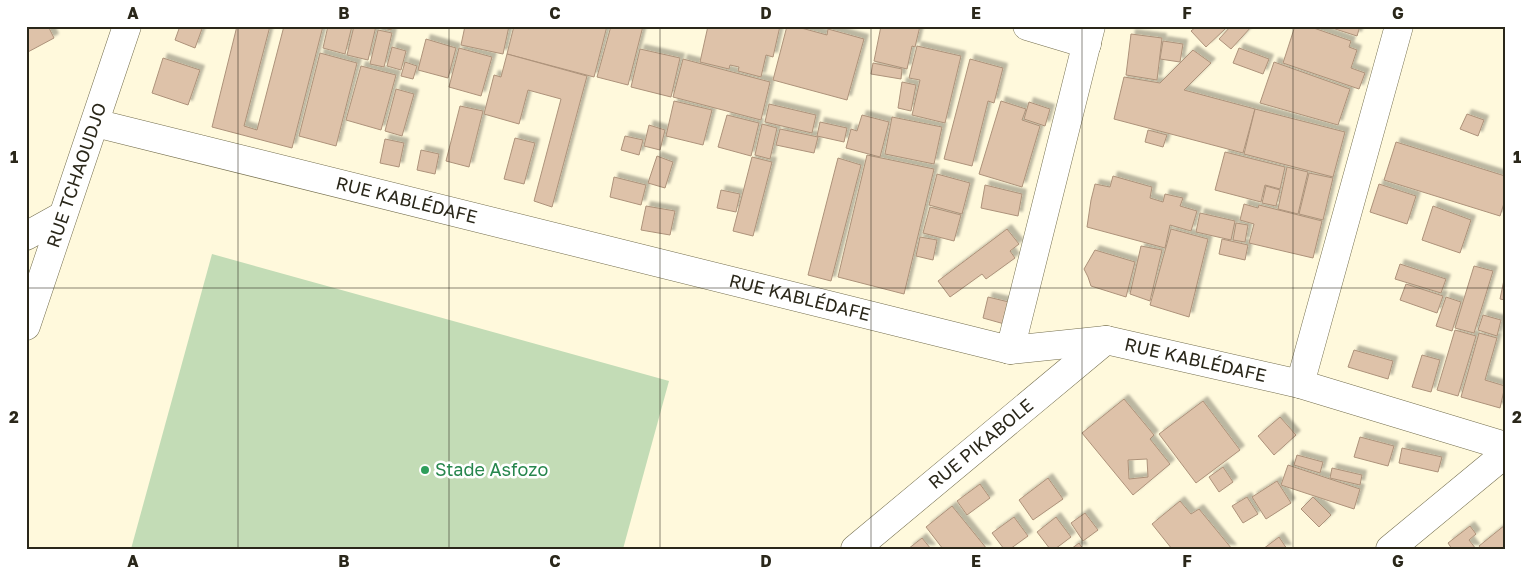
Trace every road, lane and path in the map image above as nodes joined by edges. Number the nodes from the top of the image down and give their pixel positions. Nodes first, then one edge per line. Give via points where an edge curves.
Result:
1 (127, 26) edge
2 (1026, 26) edge
3 (1399, 26) edge
4 (1089, 35) edge
5 (95, 123) junction
6 (62, 216) junction
7 (26, 236) edge
8 (26, 326) edge
9 (1106, 340) junction
10 (1010, 350) junction
11 (1300, 384) junction
12 (1505, 446) edge
13 (1505, 454) edge
14 (855, 549) edge
15 (1390, 549) edge

1 - 5 street, RUE TCHAOUDJO
2 - 4 street
3 - 11 street
4 - 10 street
5 - 6 street, RUE TCHAOUDJO
5 - 10 street, RUE KABLÉDAFE
6 - 7 street
6 - 8 street, RUE TCHAOUDJO
9 - 10 street, RUE KABLÉDAFE
9 - 11 street, RUE KABLÉDAFE
9 - 14 street, RUE PIKABOLE
11 - 12 street, RUE KABLÉDAFE
13 - 15 street

